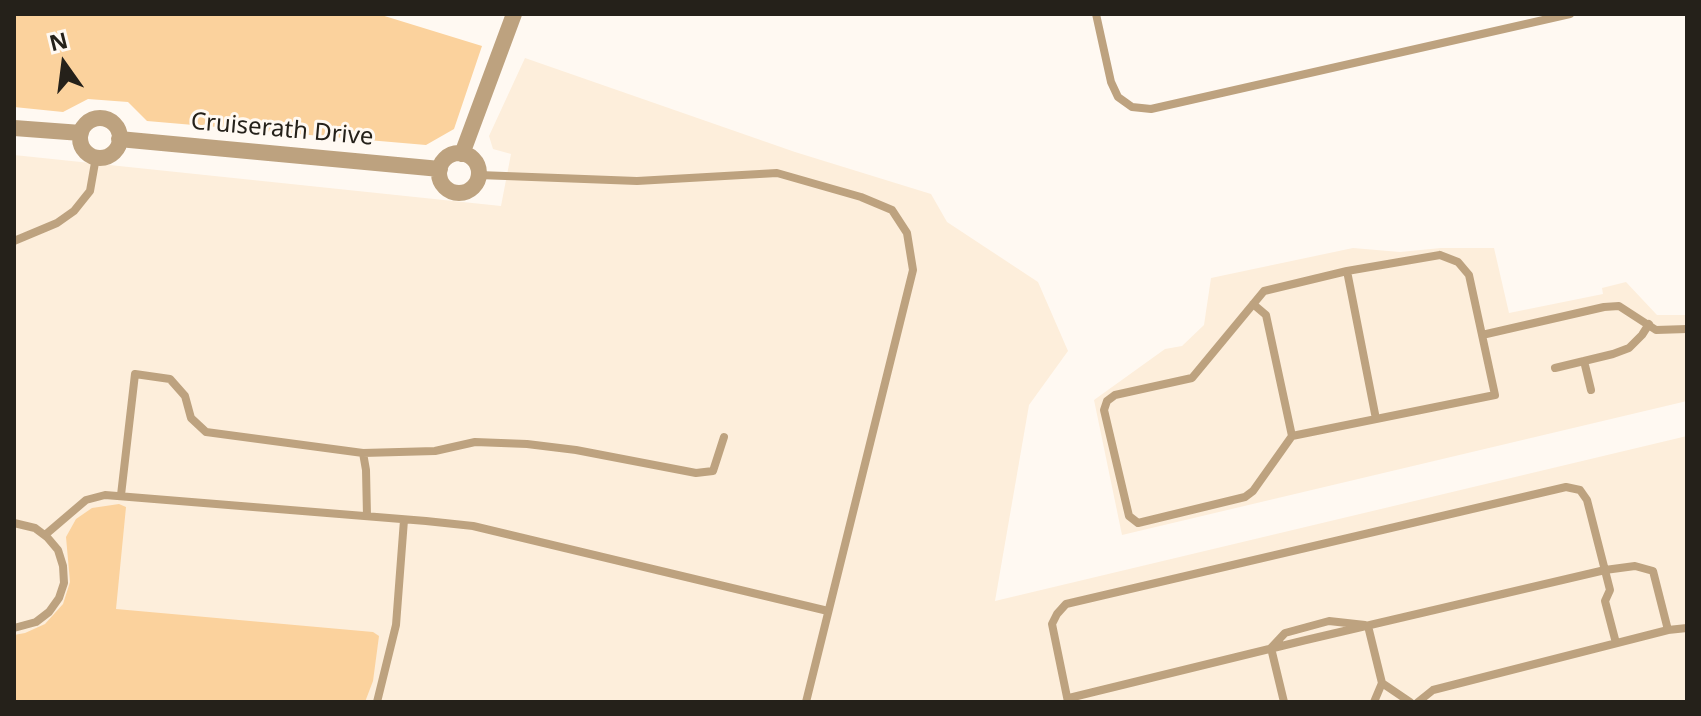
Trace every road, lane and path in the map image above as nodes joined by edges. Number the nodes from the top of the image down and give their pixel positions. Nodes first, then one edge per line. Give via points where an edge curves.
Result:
1 (514, 14) edge
2 (1096, 14) edge
3 (1570, 14) edge
4 (14, 128) edge
5 (81, 133) junction
6 (119, 139) junction
7 (462, 154) junction
8 (96, 157) junction
9 (440, 169) junction
10 (479, 175) junction
11 (14, 241) edge
12 (1347, 271) junction
13 (1253, 304) junction
14 (1653, 327) junction
15 (1687, 329) edge
16 (1482, 335) junction
17 (1584, 361) junction
18 (1555, 368) dead end
19 (1591, 390) dead end
20 (1376, 419) junction
21 (1292, 436) junction
22 (724, 437) dead end
23 (363, 453) junction
24 (121, 495) junction
25 (367, 516) junction
26 (404, 520) junction
27 (14, 523) edge
28 (45, 535) junction
29 (1605, 570) junction
30 (828, 611) junction
31 (1368, 626) junction
32 (14, 628) edge
33 (1687, 628) edge
34 (1668, 630) junction
35 (1616, 643) junction
36 (1271, 648) junction
37 (1382, 683) junction
38 (1068, 700) edge
39 (377, 702) edge
40 (806, 702) edge
41 (1284, 702) edge
42 (1374, 702) edge
43 (1410, 702) edge
44 (1418, 702) edge

1 - 7 street
2 - 3 lane via 1118,97 1132,107 1151,109
4 - 5 street
5 - 6 street via 87,123 102,118 117,128
5 - 8 street via 81,145
6 - 8 street via 109,156
6 - 9 street, Cruiserath Drive
7 - 9 street via 446,159
7 - 10 street via 476,163
8 - 11 lane via 90,191 74,211
9 - 10 street via 441,182 456,193 469,191
10 - 30 lane via 637,181 777,173 892,210 907,233 913,270
12 - 13 lane via 1264,291
12 - 16 lane via 1440,255 1458,262 1469,275
12 - 20 lane
13 - 21 lane via 1266,315
13 - 21 lane via 1192,378 1107,401 1104,410 1129,516 1138,523 1245,497
14 - 15 lane
14 - 16 lane via 1619,306
14 - 17 lane via 1629,348
16 - 20 lane via 1495,395
17 - 18 lane
17 - 19 lane
20 - 21 lane
22 - 23 lane via 713,471 696,473 527,444 475,442 435,451
23 - 24 lane via 206,432 191,418 185,396 170,379 135,374
23 - 25 lane
24 - 25 lane
24 - 28 lane via 86,500
25 - 26 lane
26 - 30 lane via 473,526
26 - 39 lane via 396,625
27 - 28 lane
28 - 32 lane via 58,550 64,583 49,612
29 - 31 lane
29 - 34 lane via 1635,566 1653,571
29 - 35 lane via 1610,590 1605,601
29 - 38 lane via 1587,500 1580,490 1566,487 1066,604 1052,624
30 - 40 lane
31 - 36 lane
31 - 36 lane via 1329,621 1285,633
31 - 37 lane
33 - 34 lane
34 - 35 lane
35 - 44 lane via 1433,690
36 - 38 lane
36 - 41 lane
37 - 42 lane
37 - 43 lane

